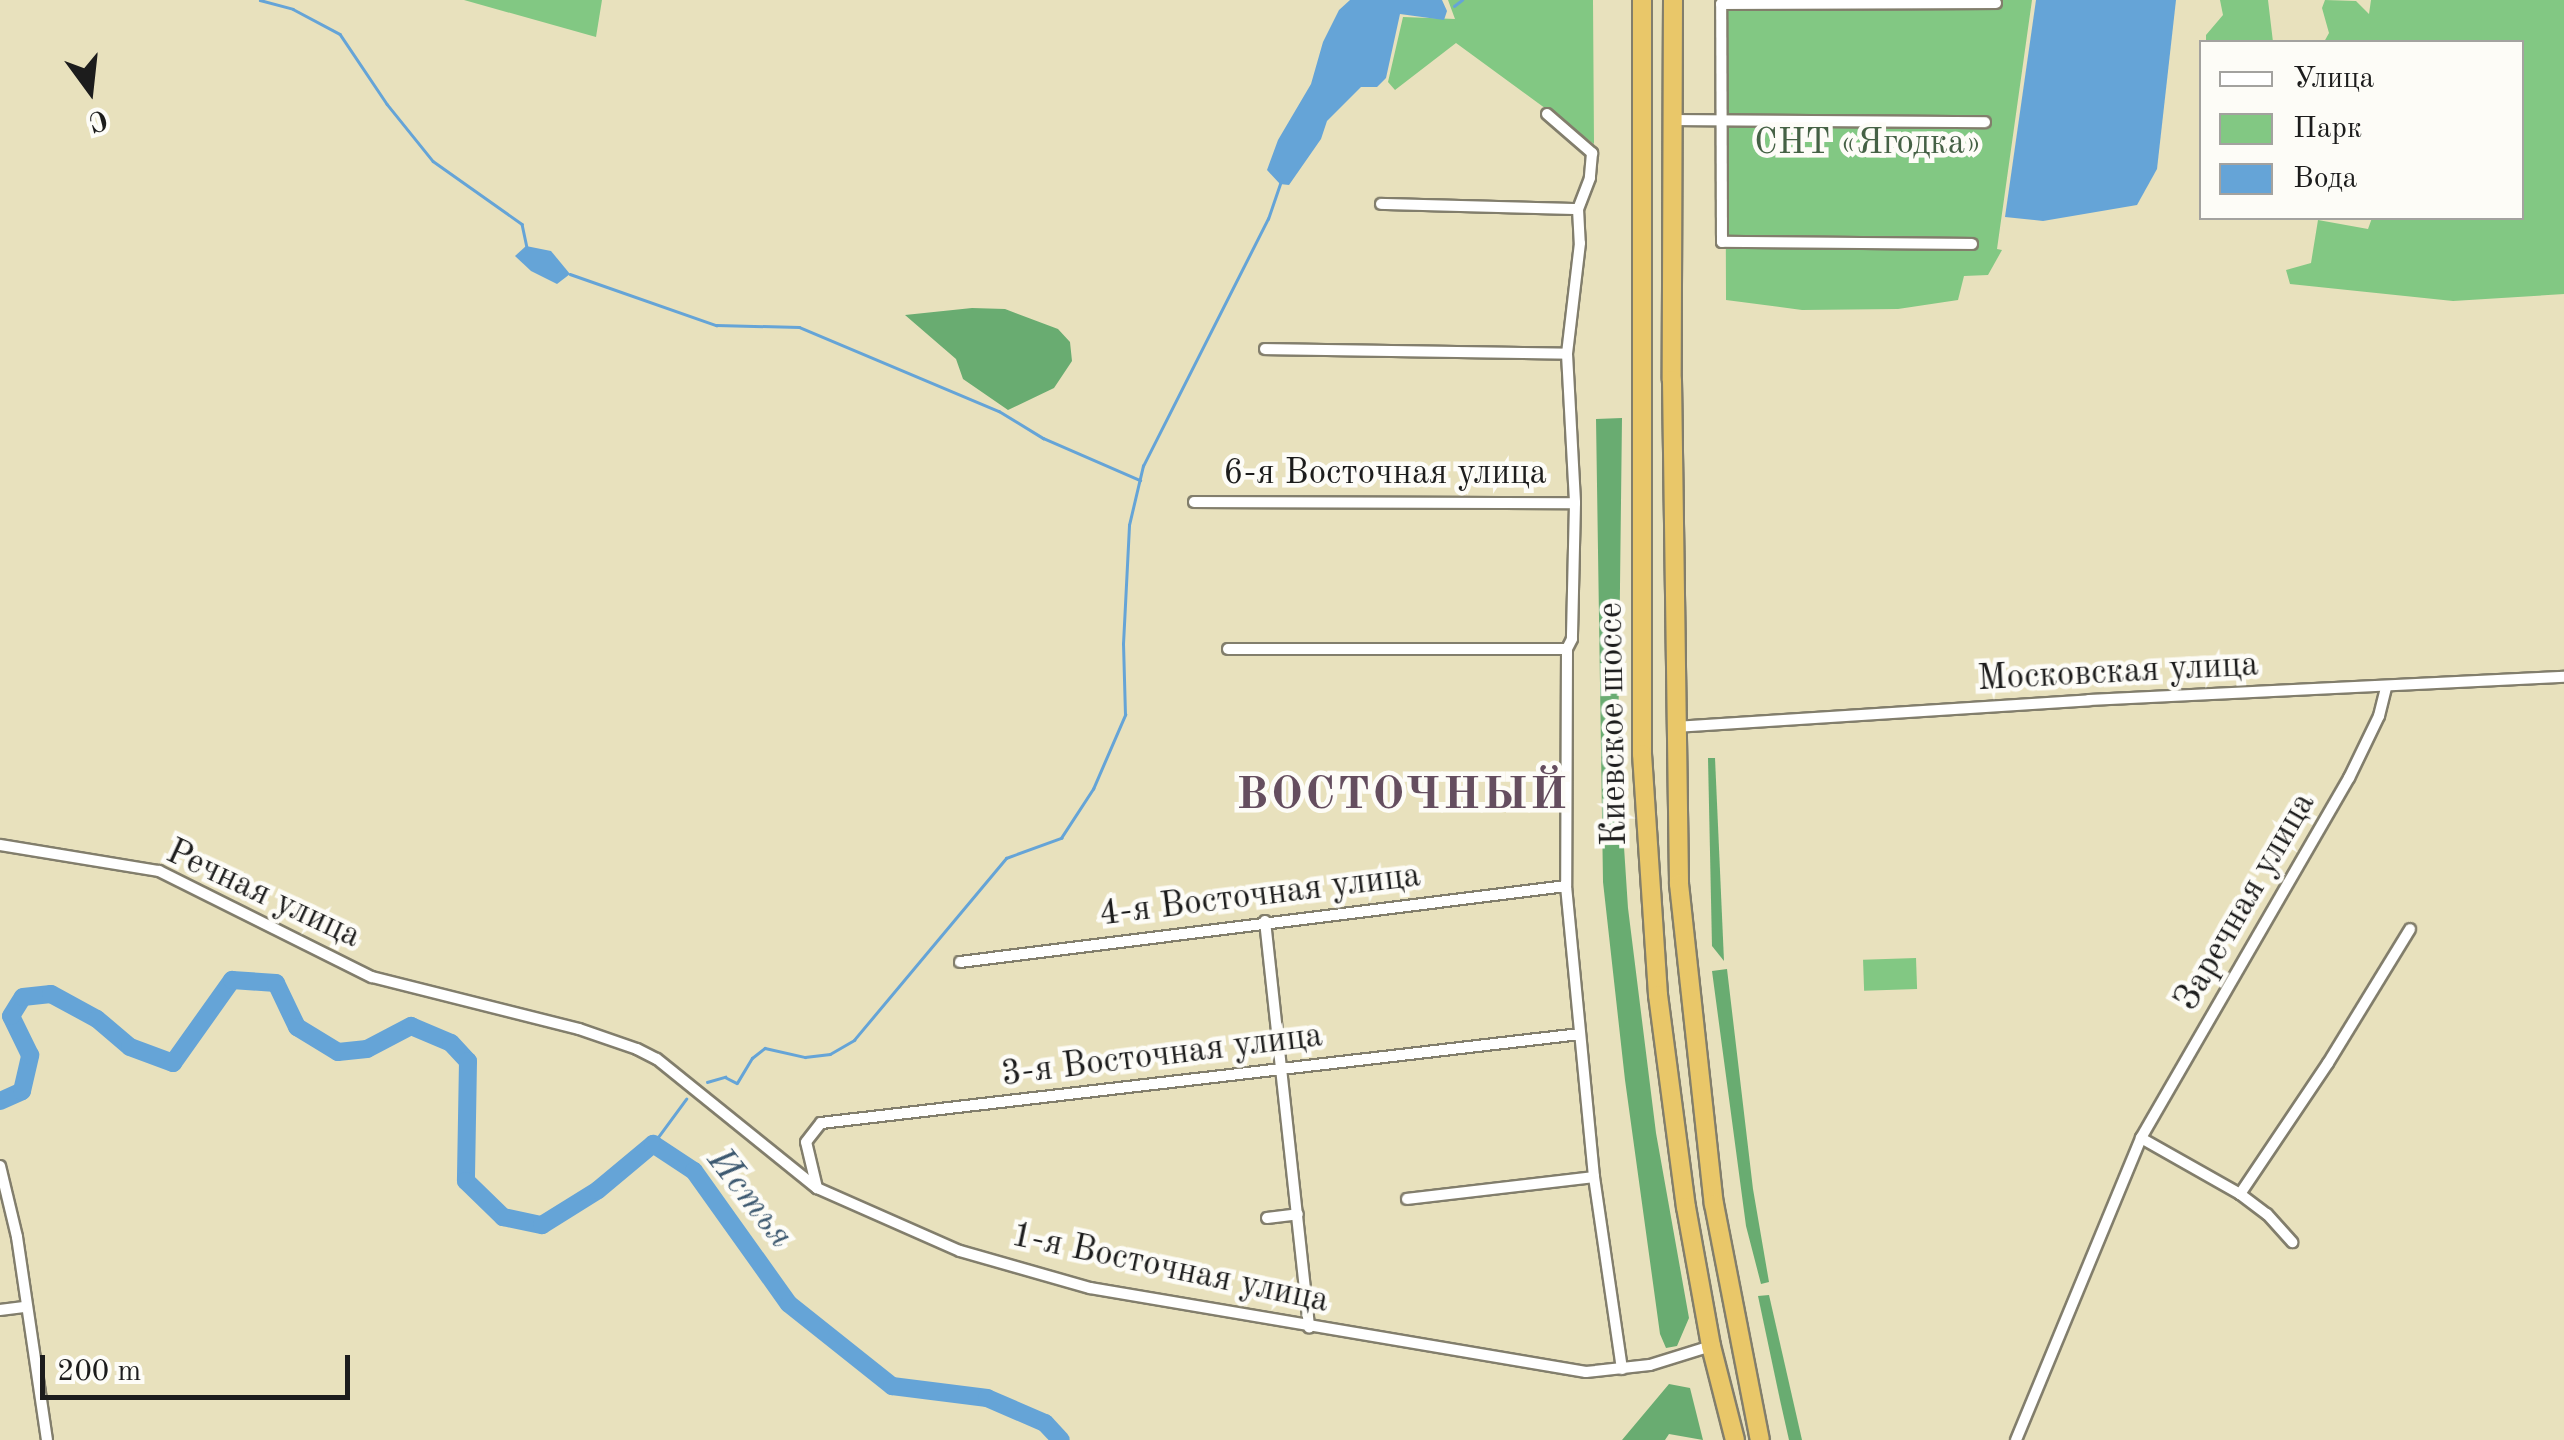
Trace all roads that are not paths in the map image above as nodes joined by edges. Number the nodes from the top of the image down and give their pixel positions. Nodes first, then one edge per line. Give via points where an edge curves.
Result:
1 (1642, 0) edge
2 (1673, 0) edge
3 (1721, 2) edge
4 (1996, 3) dead end
5 (1547, 114) dead end
6 (1674, 120) junction
7 (1720, 120) junction
8 (1985, 122) dead end
9 (1381, 204) dead end
10 (1578, 210) junction
11 (1972, 244) dead end
12 (1264, 348) dead end
13 (1567, 354) junction
14 (1194, 502) dead end
15 (1575, 502) junction
16 (1228, 649) dead end
17 (1567, 649) junction
18 (2564, 677) edge
19 (2386, 688) junction
20 (1676, 727) junction
21 (0, 845) edge
22 (1566, 886) junction
23 (1265, 921) junction
24 (2410, 929) dead end
25 (960, 962) dead end
26 (1686, 966) junction
27 (1656, 971) junction
28 (442, 992) joint
29 (1580, 1034) junction
30 (1281, 1070) junction
31 (2141, 1138) junction
32 (0, 1166) edge
33 (1594, 1177) junction
34 (818, 1188) junction
35 (2240, 1194) junction
36 (1407, 1200) dead end
37 (1298, 1214) junction
38 (1266, 1218) dead end
39 (2292, 1242) dead end
40 (26, 1307) junction
41 (0, 1310) edge
42 (1309, 1328) junction
43 (1711, 1346) junction
44 (1622, 1369) junction
45 (47, 1440) edge
46 (1735, 1440) edge
47 (1760, 1440) edge
48 (2016, 1440) edge

1 - 27 highway, Киевское шоссе via 1642,754
2 - 6 highway, Киевское шоссе
3 - 4 street
3 - 7 street
5 - 10 street via 1592,153
6 - 7 street
6 - 20 highway, Киевское шоссе
7 - 8 street
7 - 11 street via 1722,242
9 - 10 street
10 - 13 street
12 - 13 street
13 - 15 street
14 - 15 street, 6-я Восточная улица
15 - 17 street
16 - 17 street
17 - 22 street
18 - 19 street, Московская улица
19 - 20 street, Московская улица
19 - 31 street, Заречная улица via 2349,778
20 - 26 highway, Киевское шоссе
21 - 28 street, Речная улица via 160,871 372,977
22 - 23 street, 4-я Восточная улица
22 - 29 street
23 - 25 street, 4-я Восточная улица
23 - 30 street
24 - 35 street
26 - 27 highway via 1676,983 1667,984
26 - 47 highway, Киевское шоссе via 1714,1204
27 - 43 highway, Киевское шоссе
28 - 34 street, 1-я Восточная улица via 578,1029 657,1059
29 - 30 street, 3-я Восточная улица
29 - 33 street
30 - 34 street, 3-я Восточная улица via 821,1123 806,1142
30 - 37 street
31 - 35 street
31 - 48 street, Заречная улица
32 - 40 street
33 - 36 street
33 - 44 street
34 - 42 street, 1-я Восточная улица via 960,1251 1071,1283
35 - 39 street
37 - 38 street
37 - 42 street
40 - 41 street
40 - 45 street
42 - 44 street, 1-я Восточная улица via 1586,1372
43 - 44 street, 1-я Восточная улица
43 - 46 highway, Киевское шоссе

